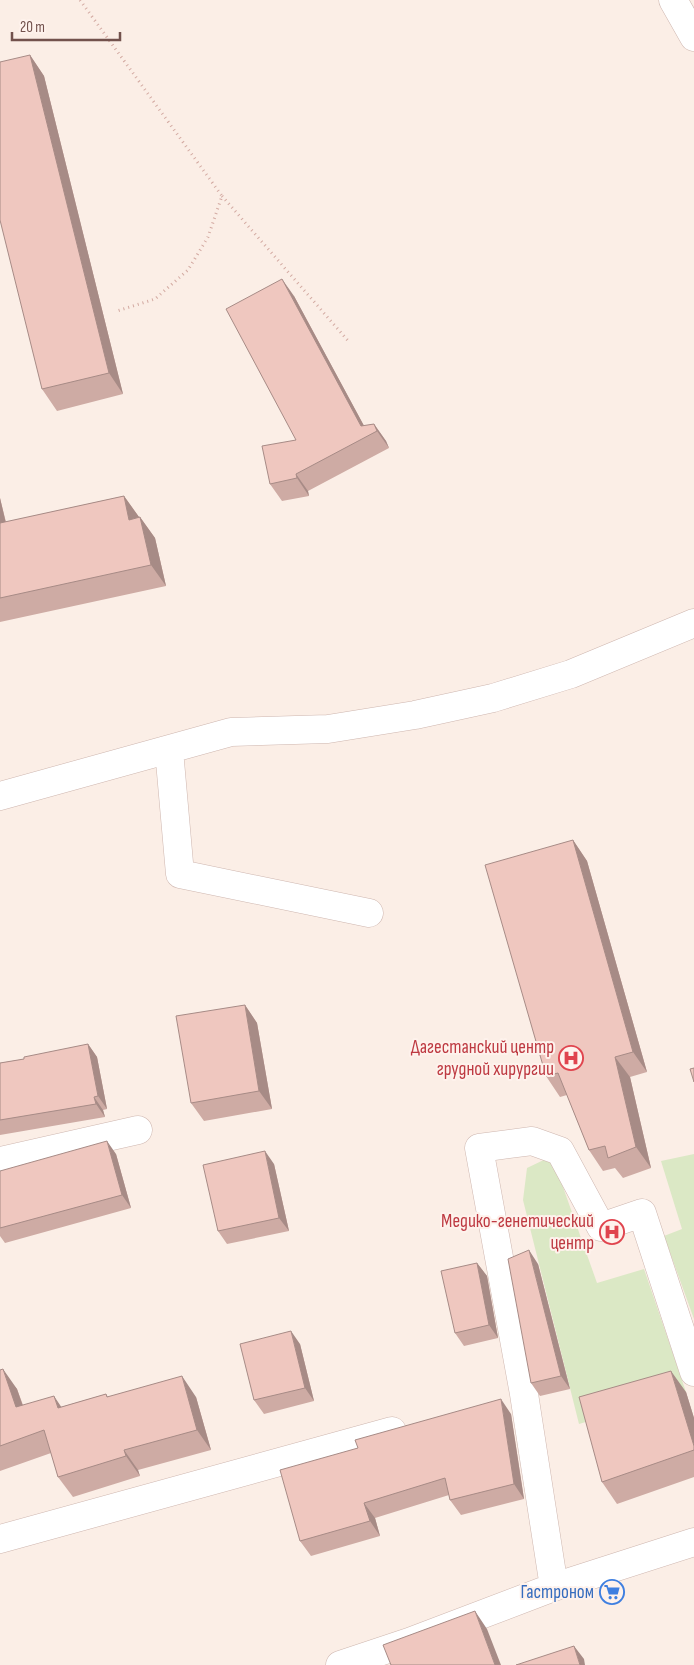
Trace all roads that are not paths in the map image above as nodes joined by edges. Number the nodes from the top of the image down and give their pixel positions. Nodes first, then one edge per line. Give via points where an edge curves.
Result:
1 (673, 0) edge
2 (694, 37) edge
3 (694, 623) edge
4 (169, 750) junction
5 (0, 796) edge
6 (369, 914) dead end
7 (138, 1130) dead end
8 (0, 1161) edge
9 (694, 1372) edge
10 (419, 1423) edge
11 (0, 1539) edge
12 (694, 1542) edge
13 (554, 1586) junction
14 (340, 1665) edge

1 - 2 street
3 - 4 street via 571,674 493,698 328,729 231,732
4 - 5 street
4 - 6 street via 180,874
7 - 8 street
9 - 13 street via 642,1213 601,1227 560,1151 532,1141 479,1148 514,1397
10 - 11 street
12 - 13 street
13 - 14 street

